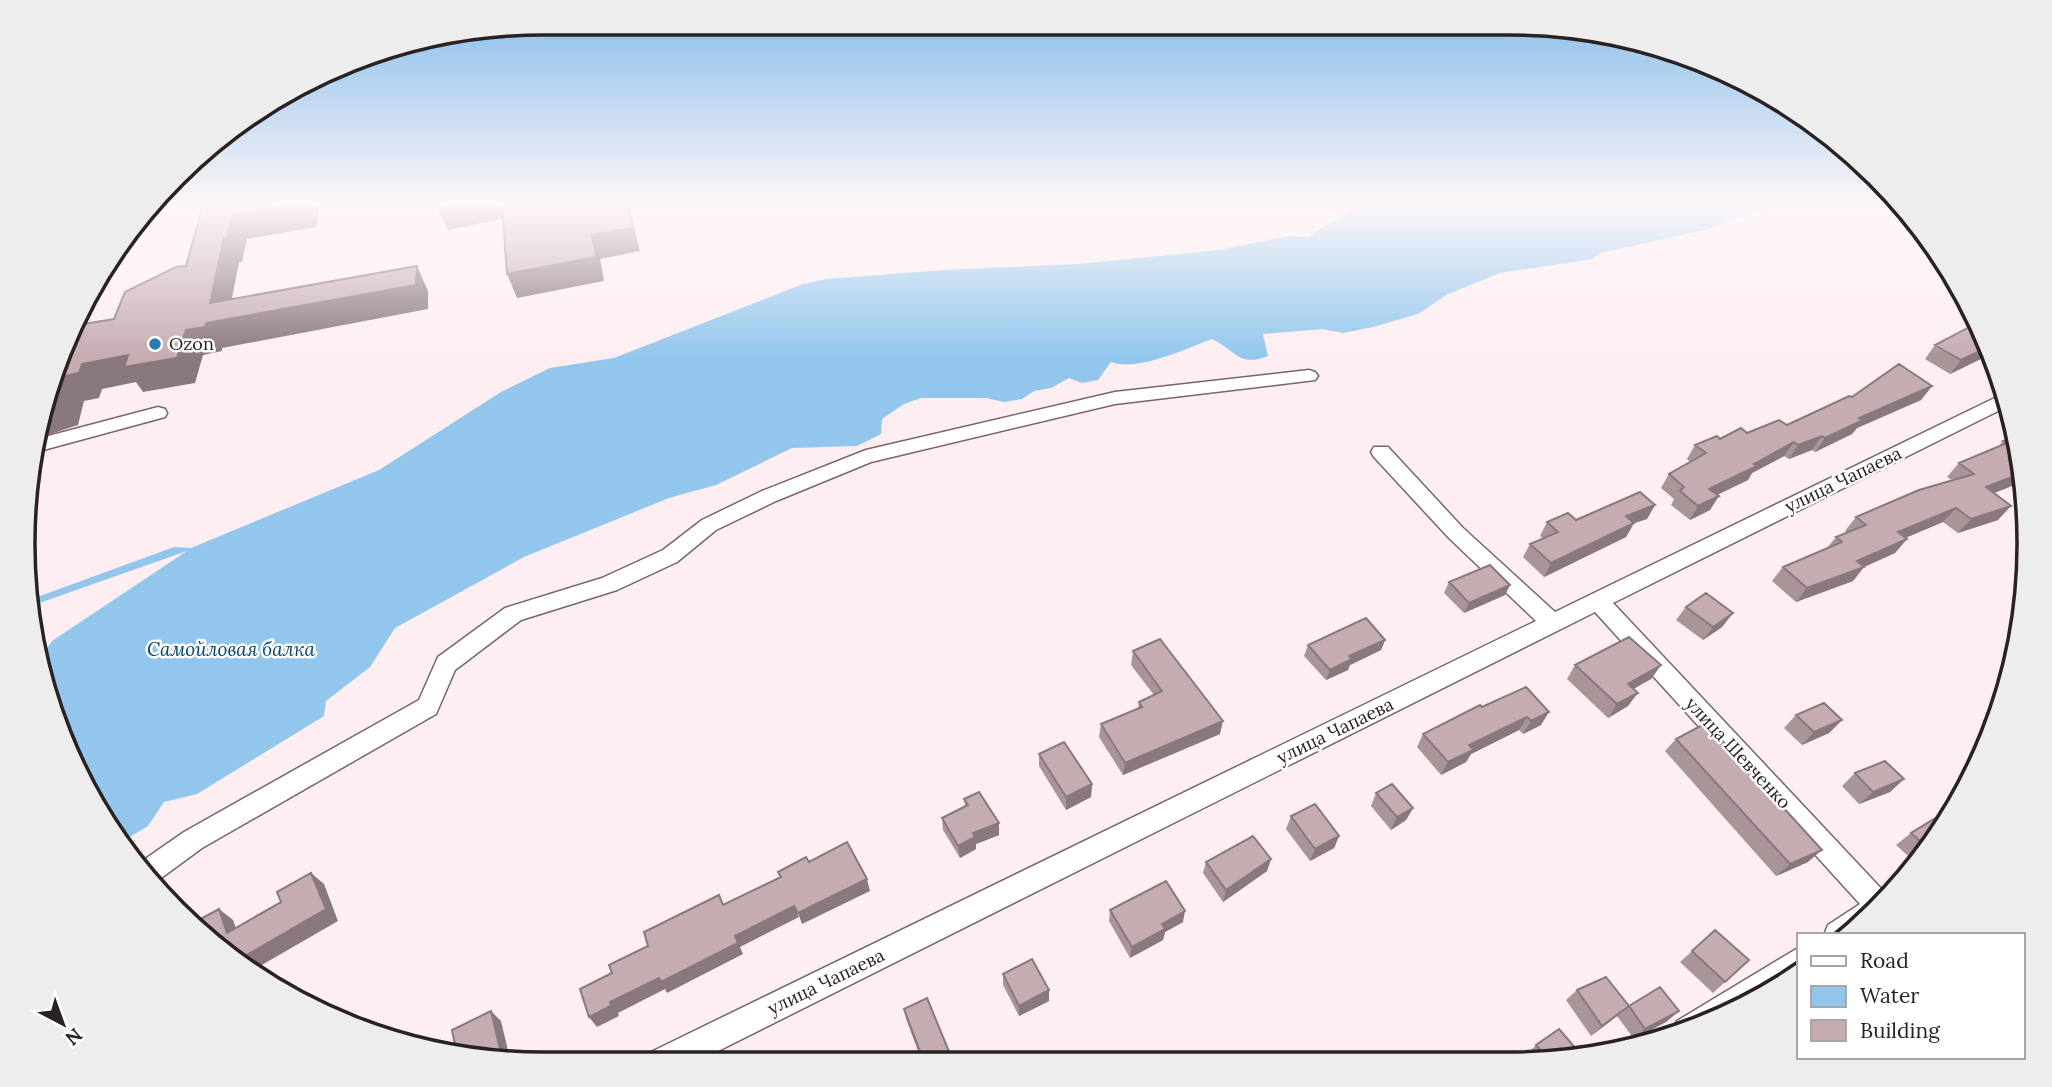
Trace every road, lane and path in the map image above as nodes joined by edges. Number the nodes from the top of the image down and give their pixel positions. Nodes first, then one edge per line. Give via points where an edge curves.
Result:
1 (1310, 376) dead end
2 (1997, 403) edge
3 (158, 413) dead end
4 (45, 444) edge
5 (1381, 452) dead end
6 (1598, 601) junction
7 (1552, 623) junction
8 (153, 869) edge
9 (1872, 899) edge
10 (684, 1052) edge

1 - 8 street via 1115,398 866,457 769,496 709,526 670,556 609,584 513,614 446,664 428,706 193,840
2 - 6 street, улица Чапаева
3 - 4 street
5 - 7 street via 1456,533
6 - 7 street, улица Чапаева
6 - 9 street, улица Шевченко
7 - 10 street, улица Чапаева

